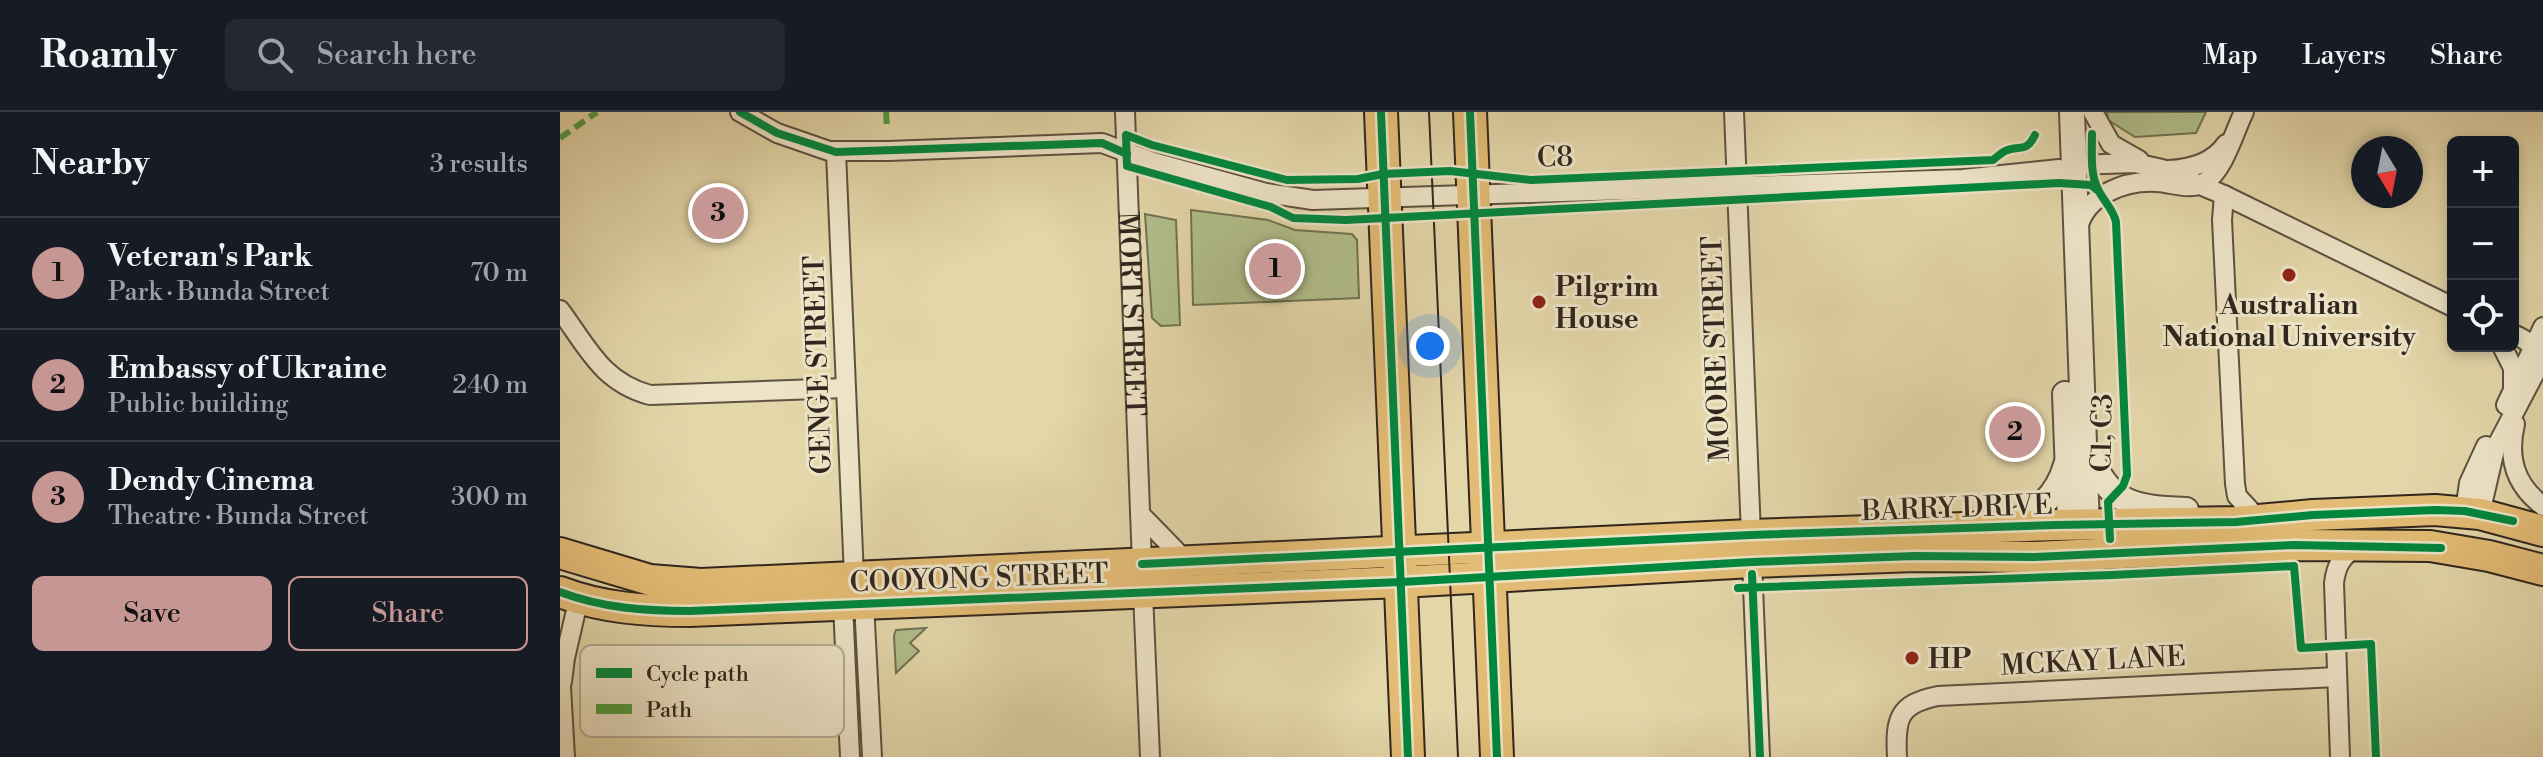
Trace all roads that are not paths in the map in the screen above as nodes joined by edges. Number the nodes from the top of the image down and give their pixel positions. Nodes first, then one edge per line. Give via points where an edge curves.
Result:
1 (740, 112) edge
2 (1125, 112) edge
3 (1381, 112) edge
4 (1470, 112) edge
5 (1734, 112) edge
6 (2056, 112) edge
7 (2072, 112) edge
8 (2244, 112) edge
9 (2097, 120) edge
10 (2234, 132) junction
11 (836, 152) junction
12 (1127, 154) junction
13 (2067, 167) junction
14 (2159, 168) junction
15 (2201, 185) junction
16 (1736, 187) junction
17 (1473, 194) junction
18 (2224, 195) junction
19 (1384, 197) junction
20 (2077, 231) junction
21 (2447, 304) edge
22 (560, 310) edge
23 (2543, 327) edge
24 (2519, 336) edge
25 (2538, 351) edge
26 (2505, 352) edge
27 (845, 388) junction
28 (2514, 403) junction
29 (2083, 432) junction
30 (2067, 462) junction
31 (2543, 506) edge
32 (2250, 510) junction
33 (1140, 514) junction
34 (2313, 515) junction
35 (1990, 527) junction
36 (2470, 527) junction
37 (2543, 531) edge
38 (2078, 540) junction
39 (2294, 545) junction
40 (2366, 546) junction
41 (1751, 549) junction
42 (560, 553) edge
43 (2543, 556) edge
44 (1199, 561) junction
45 (1489, 563) junction
46 (1401, 567) junction
47 (2543, 570) edge
48 (625, 574) junction
49 (1143, 578) junction
50 (2543, 583) edge
51 (2333, 591) junction
52 (854, 595) junction
53 (564, 598) edge
54 (561, 676) edge
55 (2337, 677) junction
56 (565, 757) edge
57 (850, 757) edge
58 (872, 757) edge
59 (1150, 757) edge
60 (1408, 757) edge
61 (1497, 757) edge
62 (1760, 757) edge
63 (1897, 757) edge
64 (2340, 757) edge

1 - 11 street via 777,133
2 - 12 street, MORT STREET
3 - 19 highway
4 - 17 highway
5 - 16 street, MOORE STREET
6 - 13 street
7 - 13 street
8 - 10 street
9 - 14 street via 2116,149
10 - 14 street via 2207,161
10 - 15 street via 2218,169
11 - 12 street via 1102,143
11 - 27 street, GENGE STREET
12 - 19 street via 1288,197
12 - 33 street, MORT STREET
13 - 14 street via 2127,163
13 - 16 street via 1963,179
13 - 20 street
13 - 30 street
14 - 15 street
15 - 18 street
15 - 20 street via 2122,186 2082,214
16 - 17 street
16 - 41 street, MOORE STREET
17 - 19 street
17 - 45 highway
18 - 21 street
18 - 32 street via 2235,484 2237,496
19 - 46 highway
20 - 29 street
22 - 27 street via 606,374 629,390 650,395
23 - 25 street
24 - 25 street
25 - 28 street
25 - 28 street via 2534,376
26 - 28 street via 2513,368
27 - 52 street, GENGE STREET
28 - 31 street via 2512,460 2521,484
28 - 36 street
29 - 32 street via 2101,481 2123,500 2152,508
29 - 38 street
30 - 35 street via 2042,506 2023,518
30 - 38 street
32 - 34 street
33 - 44 street via 1181,556
33 - 49 street, MORT STREET
34 - 36 main road, BARRY DRIVE via 2435,510
34 - 38 main road, BARRY DRIVE
35 - 38 main road, BARRY DRIVE
35 - 41 main road, BARRY DRIVE
36 - 37 main road, BARRY DRIVE
36 - 40 main road, BARRY DRIVE via 2430,546
36 - 43 main road, BARRY DRIVE via 2478,539
36 - 47 main road, BARRY DRIVE
36 - 50 main road via 2483,565
38 - 39 main road, BARRY DRIVE
38 - 41 main road, BARRY DRIVE via 2035,557
39 - 40 main road, BARRY DRIVE
39 - 51 street via 2326,564
40 - 51 street via 2352,550 2339,563
41 - 45 main road, BARRY DRIVE
41 - 62 street, MOORE STREET
42 - 48 main road, COOYONG STREET
42 - 53 main road via 573,582
44 - 46 main road, COOYONG STREET
44 - 49 main road, COOYONG STREET
45 - 46 main road, BARRY DRIVE
45 - 61 highway
46 - 49 main road, COOYONG STREET
46 - 60 highway
48 - 52 main road, COOYONG STREET
48 - 53 main road via 584,583
49 - 52 main road, COOYONG STREET
49 - 59 street, MORT STREET
51 - 55 street
52 - 53 main road, COOYONG STREET via 690,611
52 - 57 street
52 - 58 street
53 - 54 street via 577,606
54 - 56 street
55 - 63 street, MCKAY LANE via 1938,696 1908,706 1900,716 1895,727
55 - 64 street

